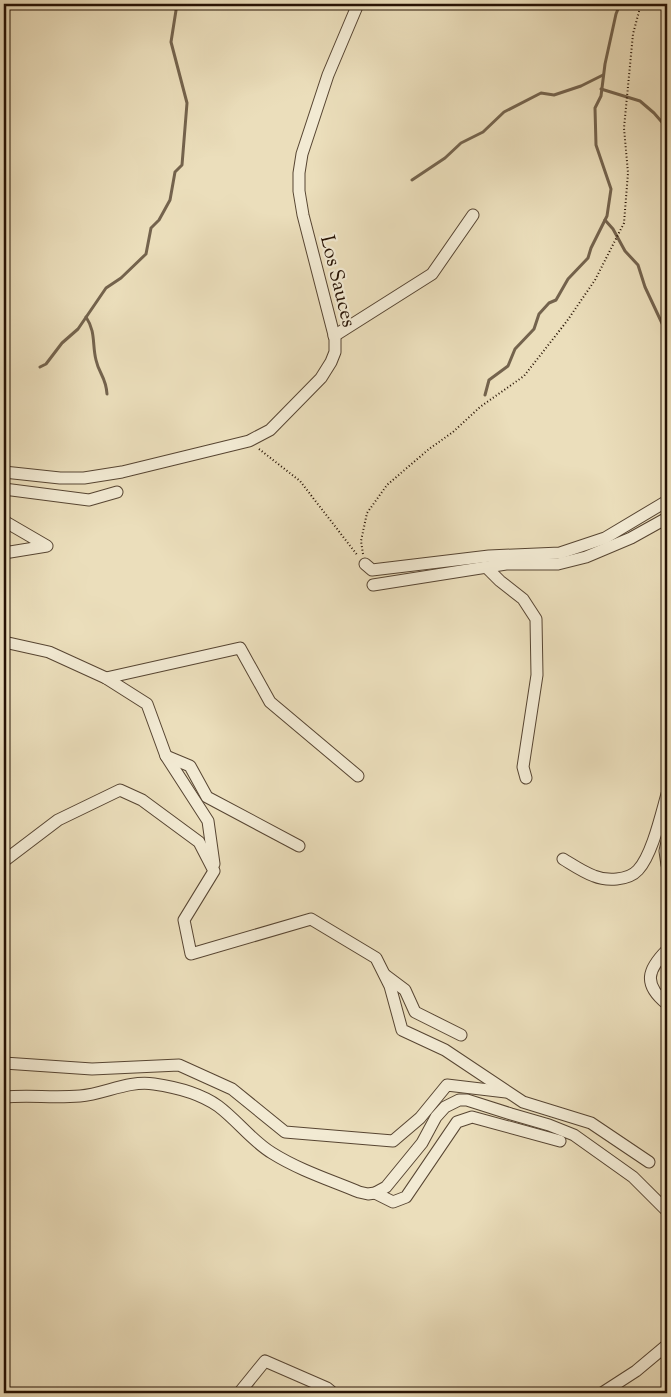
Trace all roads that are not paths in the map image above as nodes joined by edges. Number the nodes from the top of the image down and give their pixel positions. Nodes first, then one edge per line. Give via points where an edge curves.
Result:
1 (358, 4) edge
2 (473, 215) dead end
3 (334, 336) junction
4 (4, 472) edge
5 (4, 489) edge
6 (117, 492) dead end
7 (667, 501) edge
8 (667, 518) edge
9 (4, 521) edge
10 (4, 553) edge
11 (364, 564) road end
12 (486, 567) junction
13 (373, 585) dead end
14 (4, 642) edge
15 (106, 678) junction
16 (166, 756) junction
17 (358, 776) dead end
18 (526, 778) dead end
19 (667, 794) edge
20 (667, 842) edge
21 (299, 846) dead end
22 (563, 859) dead end
23 (4, 861) edge
24 (667, 865) edge
25 (214, 871) junction
26 (667, 950) edge
27 (384, 974) junction
28 (667, 1004) edge
29 (461, 1035) dead end
30 (4, 1063) edge
31 (509, 1093) junction
32 (4, 1097) edge
33 (560, 1141) dead end
34 (649, 1162) dead end
35 (376, 1193) junction
36 (667, 1211) edge
37 (667, 1345) edge
38 (239, 1393) edge
39 (333, 1393) edge
40 (602, 1393) edge

1 - 3 street, Los Sauces via 328,75 302,154 299,173 303,215
2 - 3 street via 432,274
3 - 4 street, Los Sauces via 335,352 320,378 270,430 249,441 84,478
5 - 6 street via 89,500
7 - 11 street via 605,538 560,553 489,556 372,570
8 - 12 street via 586,557 558,564
9 - 10 street via 47,546
12 - 13 street
12 - 18 street via 523,599 536,619 536,675 522,766
14 - 15 street via 49,652
15 - 16 street via 148,704
15 - 17 street via 240,648 270,702
16 - 21 street via 190,766 207,797
16 - 25 street via 208,821
19 - 22 street via 648,854 632,875 606,879
20 - 24 street
23 - 25 street via 58,820 120,790 142,800 199,842
25 - 27 street via 184,920 191,954 311,919 376,958
26 - 28 street via 655,962 650,976 659,997
27 - 29 street via 405,990 415,1012
27 - 31 street via 402,1030 445,1050
30 - 31 street via 92,1069 179,1065 232,1089 285,1132 393,1141 420,1118 447,1085
31 - 34 street via 523,1102 591,1123
32 - 35 street via 79,1096 137,1084 166,1087 215,1104 270,1152 288,1162 358,1192
33 - 35 street via 472,1117 457,1122 406,1197 393,1202
35 - 36 street via 386,1187 422,1143 445,1107 467,1100 574,1135 633,1177
37 - 40 street
38 - 39 street via 265,1361

